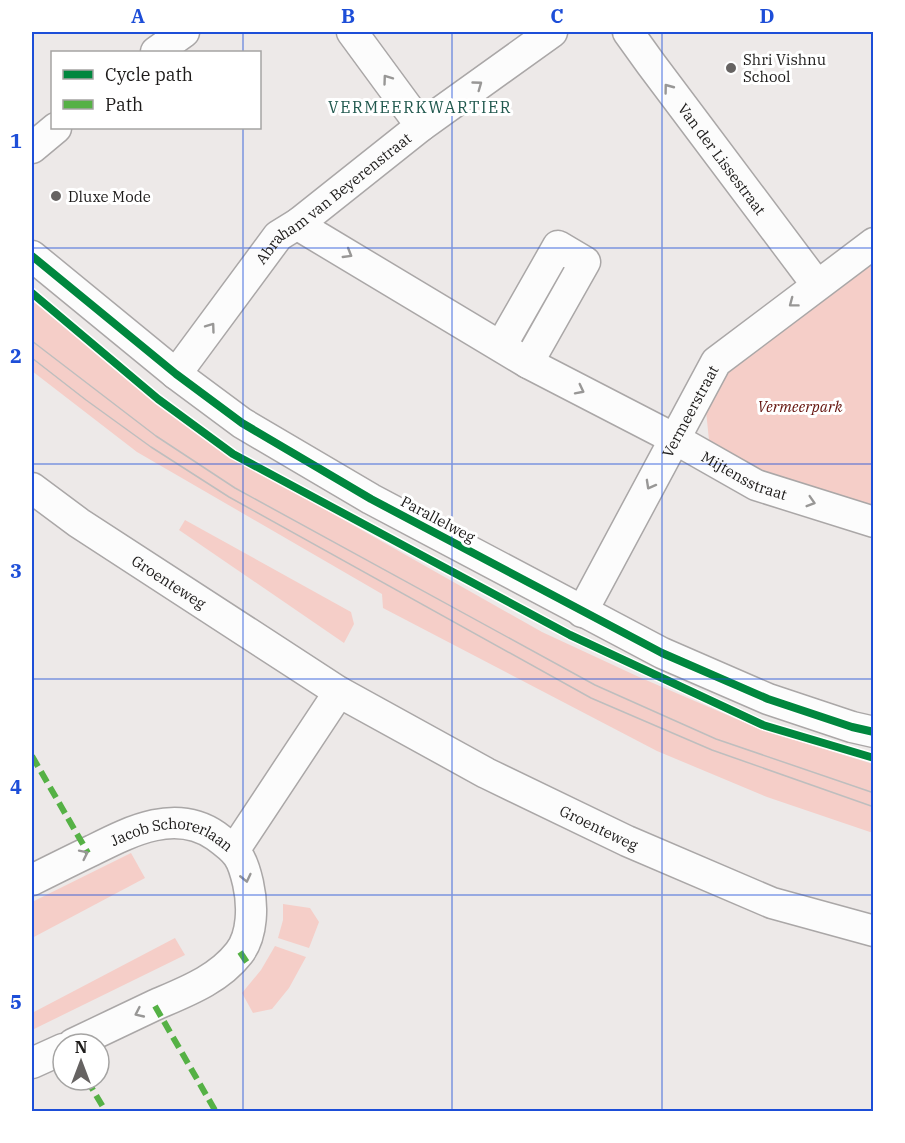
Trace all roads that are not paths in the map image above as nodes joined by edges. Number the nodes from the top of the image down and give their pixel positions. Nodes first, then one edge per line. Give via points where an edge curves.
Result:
1 (184, 32) edge
2 (352, 32) edge
3 (552, 32) edge
4 (628, 32) edge
5 (157, 51) edge
6 (421, 126) junction
7 (55, 129) edge
8 (32, 147) edge
9 (299, 223) junction
10 (873, 243) edge
11 (32, 256) edge
12 (817, 285) junction
13 (501, 346) junction
14 (528, 363) junction
15 (176, 374) junction
16 (675, 440) junction
17 (32, 488) edge
18 (873, 522) edge
19 (582, 612) junction
20 (339, 692) junction
21 (873, 732) edge
22 (234, 849) junction
23 (32, 880) edge
24 (873, 931) edge
25 (99, 1032) edge
26 (51, 1055) edge
27 (32, 1064) edge

1 - 5 street
6 -> 2 street
6 -> 3 street, Abraham van Beyerenstraat
12 -> 4 street, Van der Lissestraat
6 - 9 street, Abraham van Beyerenstraat
7 - 8 street
9 -> 13 street, Mijtensstraat
15 -> 9 street, Abraham van Beyerenstraat via 278,236
10 - 12 street, Vermeerstraat
11 - 15 street, Parallelweg
12 -> 16 street, Vermeerstraat via 716,362
13 - 14 street, Mijtensstraat
13 - 14 street via 558,246 585,262
14 -> 16 street, Mijtensstraat
15 - 19 street, Parallelweg via 242,423 371,499
16 -> 18 street, Mijtensstraat via 756,485
16 -> 19 street, Vermeerstraat
17 - 20 street, Groenteweg via 79,523
19 - 21 street, Parallelweg via 662,653 768,699
20 - 22 street
20 - 24 street, Groenteweg via 486,773 627,841 772,903
23 -> 22 street, Jacob Schorerlaan via 126,834 165,823 190,825 211,833
22 -> 25 street, Jacob Schorerlaan via 243,864 251,909 244,958 190,989
26 - 27 street

